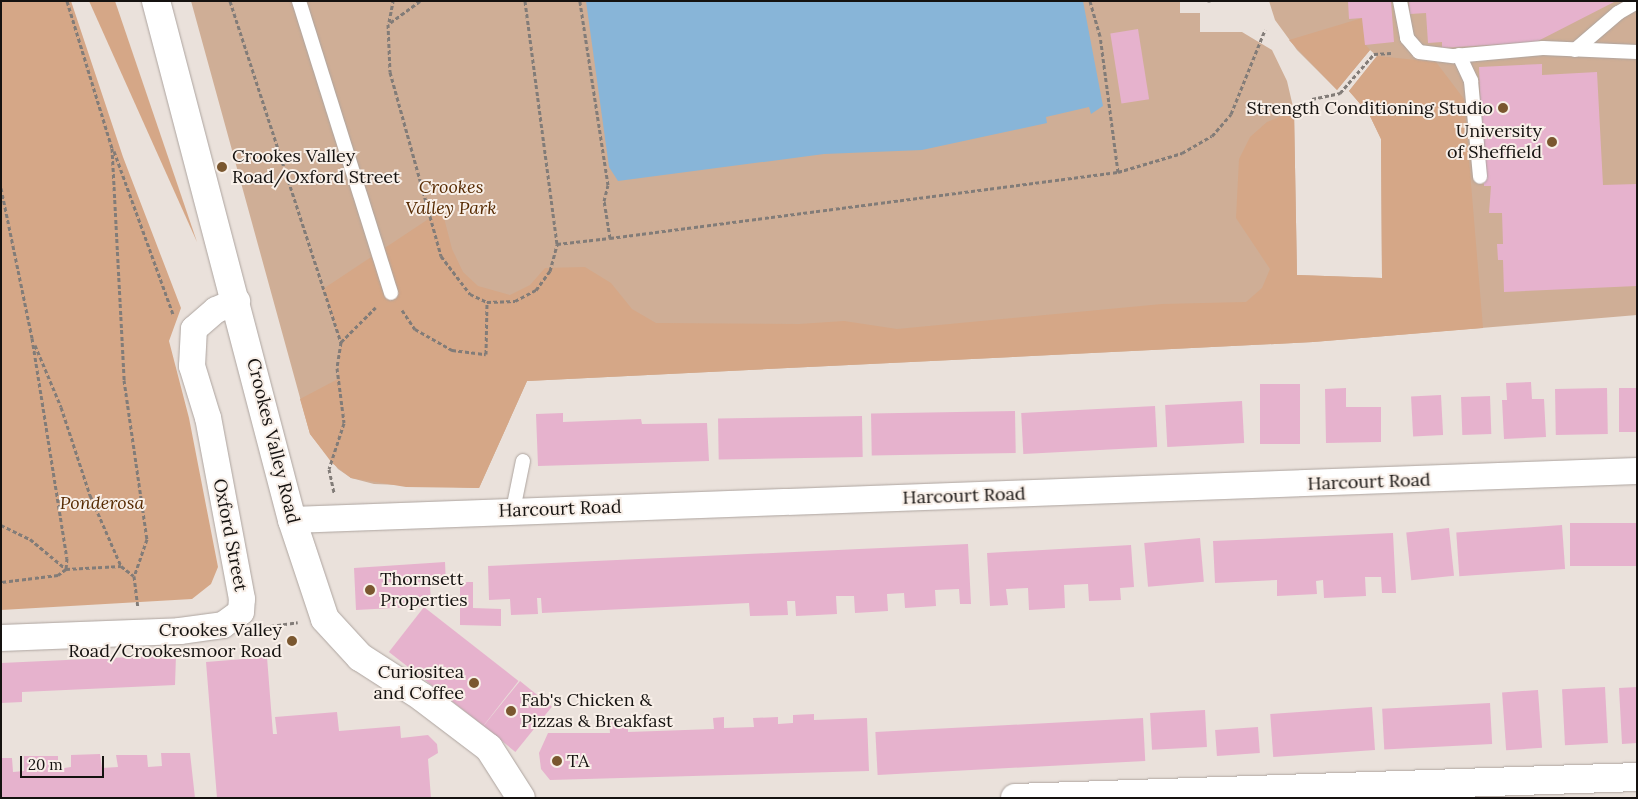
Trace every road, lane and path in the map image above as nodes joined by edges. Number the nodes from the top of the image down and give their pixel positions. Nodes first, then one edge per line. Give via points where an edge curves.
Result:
1 (67, 1) edge
2 (156, 1) edge
3 (230, 1) edge
4 (299, 1) edge
5 (393, 1) edge
6 (420, 1) edge
7 (521, 1) edge
8 (580, 1) edge
9 (1090, 1) edge
10 (1400, 1) edge
11 (525, 2) edge
12 (1637, 2) edge
13 (388, 24) junction
14 (1265, 30) dead end
15 (1575, 50) junction
16 (1637, 52) edge
17 (1374, 54) dead end
18 (1459, 55) junction
19 (1312, 99) dead end
20 (112, 148) junction
21 (1118, 172) junction
22 (1480, 177) dead end
23 (1, 188) edge
24 (610, 238) junction
25 (557, 244) junction
26 (391, 293) junction
27 (237, 301) junction
28 (487, 302) junction
29 (175, 321) dead end
30 (32, 338) junction
31 (340, 342) junction
32 (523, 461) dead end
33 (1637, 471) edge
34 (514, 510) junction
35 (340, 517) junction
36 (292, 520) junction
37 (1, 525) edge
38 (121, 566) junction
39 (66, 569) junction
40 (1, 582) edge
41 (325, 619) junction
42 (254, 628) dead end
43 (1, 638) edge
44 (1637, 777) edge
45 (1347, 792) edge
46 (521, 798) edge
47 (1015, 798) edge

1 - 20 path
2 - 27 street, Crookes Valley Road
3 - 31 path
4 - 26 lane
5 - 13 path
6 - 13 path
7 - 11 path
8 - 24 path via 608,185 604,201
9 - 21 path via 1100,36
10 - 18 lane via 1407,38 1419,52
11 - 25 path
12 - 15 lane via 1618,13
13 - 28 path via 390,72 441,256 465,289
14 - 21 path via 1231,114 1212,136 1182,152
15 - 16 lane
15 - 18 lane via 1543,48
17 - 19 path via 1340,93
18 - 22 lane via 1471,81
20 - 29 path
20 - 38 path via 124,380 147,538 134,576
21 - 24 path
23 - 30 path
24 - 25 path
25 - 28 path via 550,271 536,290 515,301
26 - 28 path via 415,329 452,350 486,354
26 - 31 path
27 - 36 street, Crookes Valley Road
27 - 43 street, Oxford Street via 216,310 194,329 192,366 208,418 242,599 241,612 223,626
30 - 38 path
30 - 39 path via 61,514
31 - 35 path via 337,368 344,423 329,469
32 - 34 lane
33 - 34 street, Harcourt Road
34 - 35 street, Harcourt Road
35 - 36 street, Harcourt Road
36 - 41 street, Crookes Valley Road
37 - 39 path via 30,539
38 - 39 path
39 - 40 path via 58,575 33,581
41 - 42 path
41 - 46 street, Crookes Valley Road via 360,656 422,697 489,748 509,773
44 - 45 street
45 - 47 street

